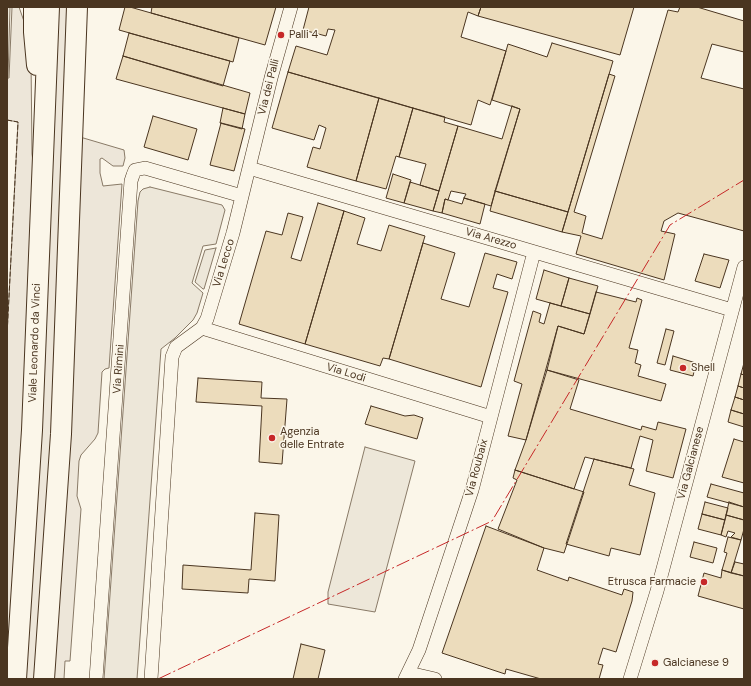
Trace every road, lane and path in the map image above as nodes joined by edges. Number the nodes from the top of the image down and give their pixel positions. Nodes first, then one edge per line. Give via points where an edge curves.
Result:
1 (34, 7) edge
2 (49, 7) edge
3 (77, 7) edge
4 (291, 7) edge
5 (45, 123) junction
6 (249, 168) junction
7 (242, 196) junction
8 (534, 252) junction
9 (744, 267) edge
10 (732, 310) junction
11 (202, 328) junction
12 (491, 417) junction
13 (638, 658) junction
14 (407, 676) edge
15 (16, 679) edge
16 (44, 679) edge
17 (96, 679) edge
18 (150, 679) edge
19 (434, 679) edge
20 (630, 679) edge
21 (636, 679) edge

1 - 5 highway via 35,55
2 - 5 highway, Viale Leonardo da Vinci
3 - 16 highway via 61,434
4 - 6 street, Via dei Palli
5 - 15 highway, Viale Leonardo da Vinci via 32,430
6 - 7 street, Via dei Palli
6 - 8 street, Via Arezzo
7 - 11 street, Via Lecco via 207,319
7 - 17 street, Via Rimini via 144,168 135,170 131,181
8 - 10 street, Via Arezzo
8 - 12 street, Via Roubaix
9 - 10 street, Via Galcianese
10 - 13 street, Via Galcianese
11 - 12 street, Via Lodi
11 - 18 street via 176,348 172,357
12 - 14 street, Via Roubaix via 472,490
13 - 20 street, Via Galcianese
13 - 21 street, Via Galcianese
14 - 19 street

